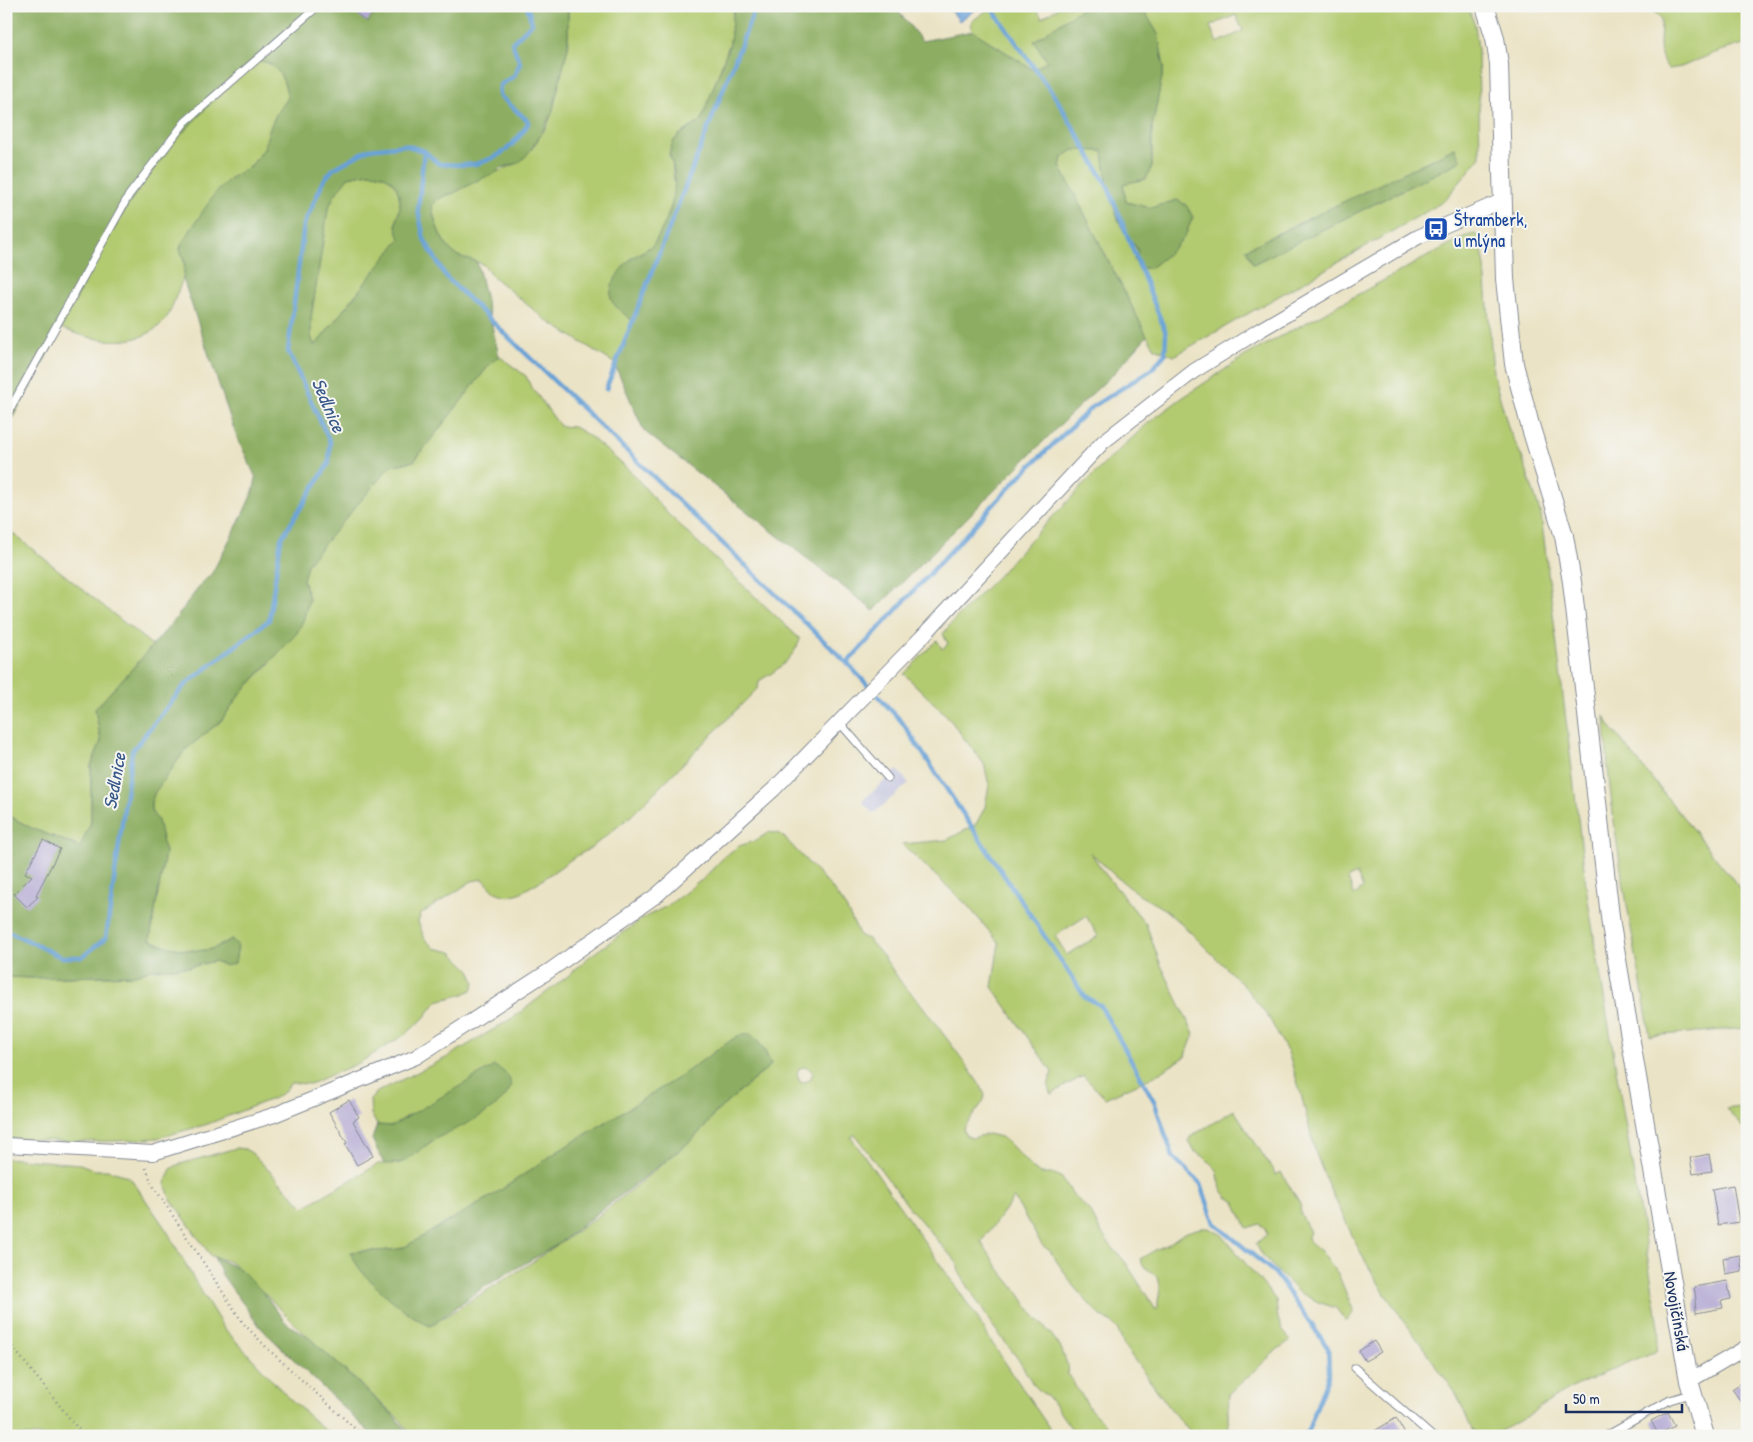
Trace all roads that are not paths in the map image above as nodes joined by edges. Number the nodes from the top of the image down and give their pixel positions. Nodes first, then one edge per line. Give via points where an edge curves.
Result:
1 (318, 6) edge
2 (1485, 6) edge
3 (1504, 200) junction
4 (6, 416) edge
5 (839, 722) junction
6 (888, 778) dead end
7 (6, 1145) edge
8 (1747, 1347) edge
9 (1356, 1368) dead end
10 (1691, 1387) junction
11 (1432, 1436) edge
12 (1606, 1436) edge
13 (1705, 1436) edge

1 - 4 lane via 186,122 129,195
2 - 3 street, Novojičínská via 1500,64
3 - 5 street via 1418,237 1260,330 1194,372 1110,436
3 - 10 street, Novojičínská via 1505,279 1514,364 1564,536 1569,564 1611,925
5 - 6 lane
5 - 7 street via 774,789 657,895 416,1057 274,1115 153,1153
8 - 10 street, Novojičínská
9 - 11 lane
10 - 12 lane
10 - 13 street, Novojičínská

